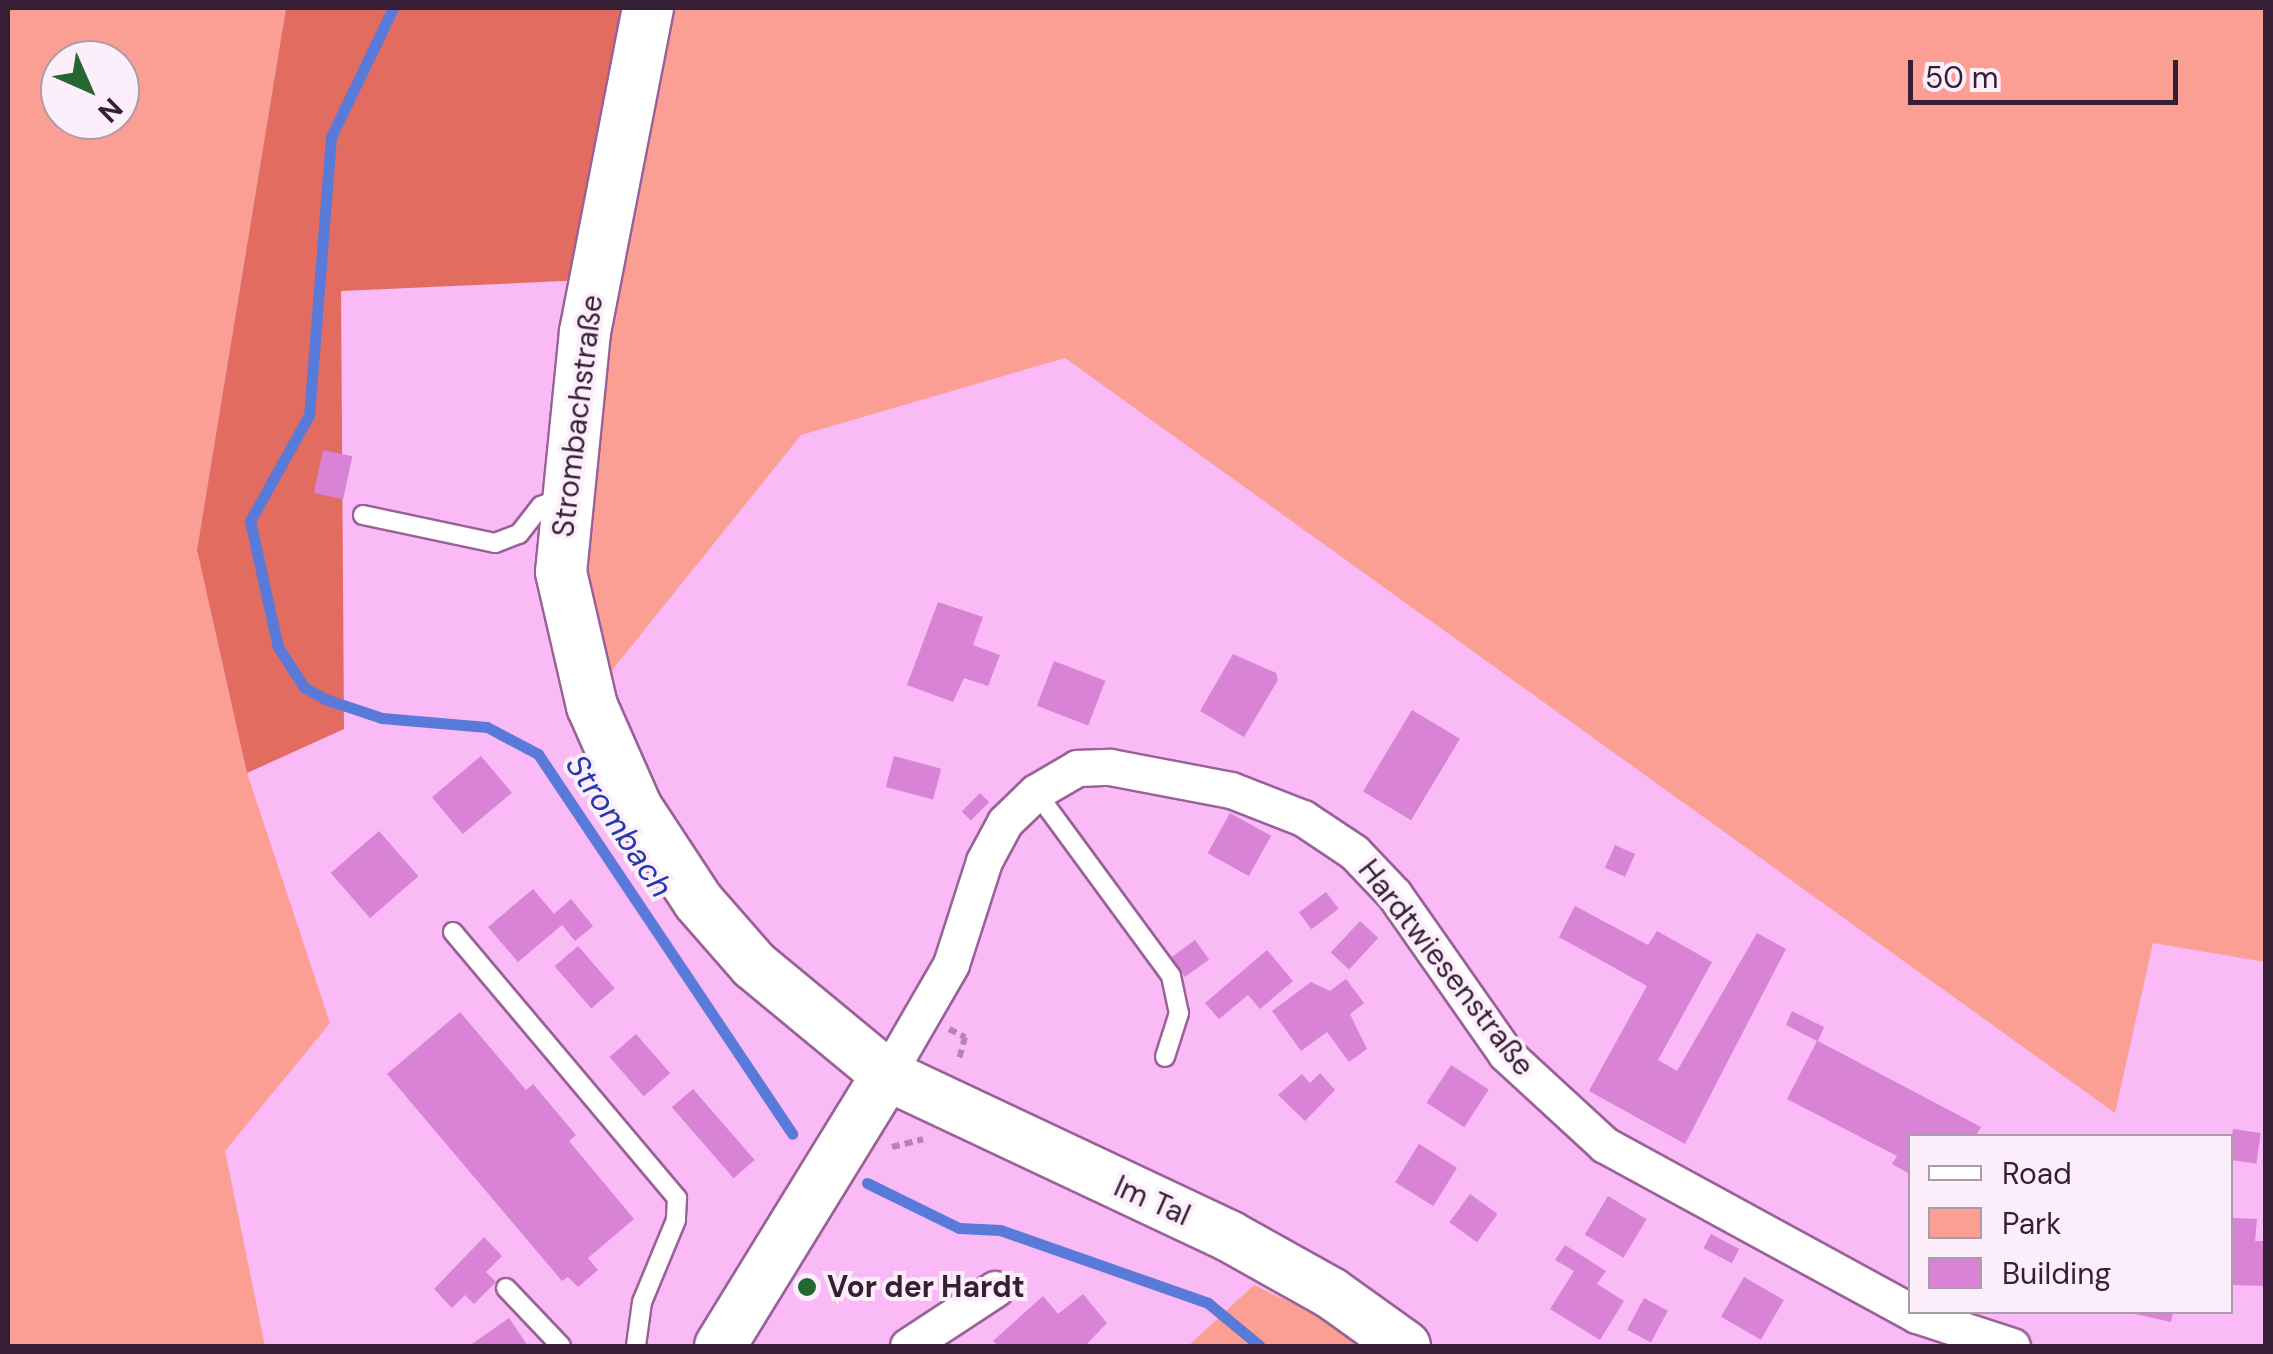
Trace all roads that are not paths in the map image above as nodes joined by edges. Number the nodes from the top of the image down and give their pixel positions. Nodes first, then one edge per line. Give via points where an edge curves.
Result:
1 (648, 8) edge
2 (564, 496) junction
3 (363, 515) dead end
4 (1036, 792) junction
5 (453, 932) dead end
6 (1164, 1057) dead end
7 (887, 1075) junction
8 (506, 1288) dead end
9 (995, 1290) dead end
10 (1908, 1310) edge
11 (1915, 1314) edge
12 (561, 1346) edge
13 (636, 1346) edge
14 (720, 1346) edge
15 (908, 1346) edge
16 (1404, 1346) edge
17 (2012, 1346) edge

1 - 2 main road, Strombachstraße via 584,332
2 - 3 lane via 541,506 519,534 494,543
2 - 7 main road, Strombachstraße via 561,572 592,706 638,808 698,901 754,965
4 - 6 lane via 1170,976 1179,1013
4 - 7 street, Hardtwiesenstraße via 1005,822 991,848 951,964
4 - 10 street, Hardtwiesenstraße via 1077,768 1110,767 1231,790 1303,818 1354,852 1394,894 1506,1054 1605,1145
5 - 13 lane via 677,1198 676,1220 642,1302
7 - 14 main road
7 - 16 main road, Im Tal via 1230,1236 1331,1293
8 - 12 lane
9 - 15 street
11 - 17 street, Hardtwiesenstraße

